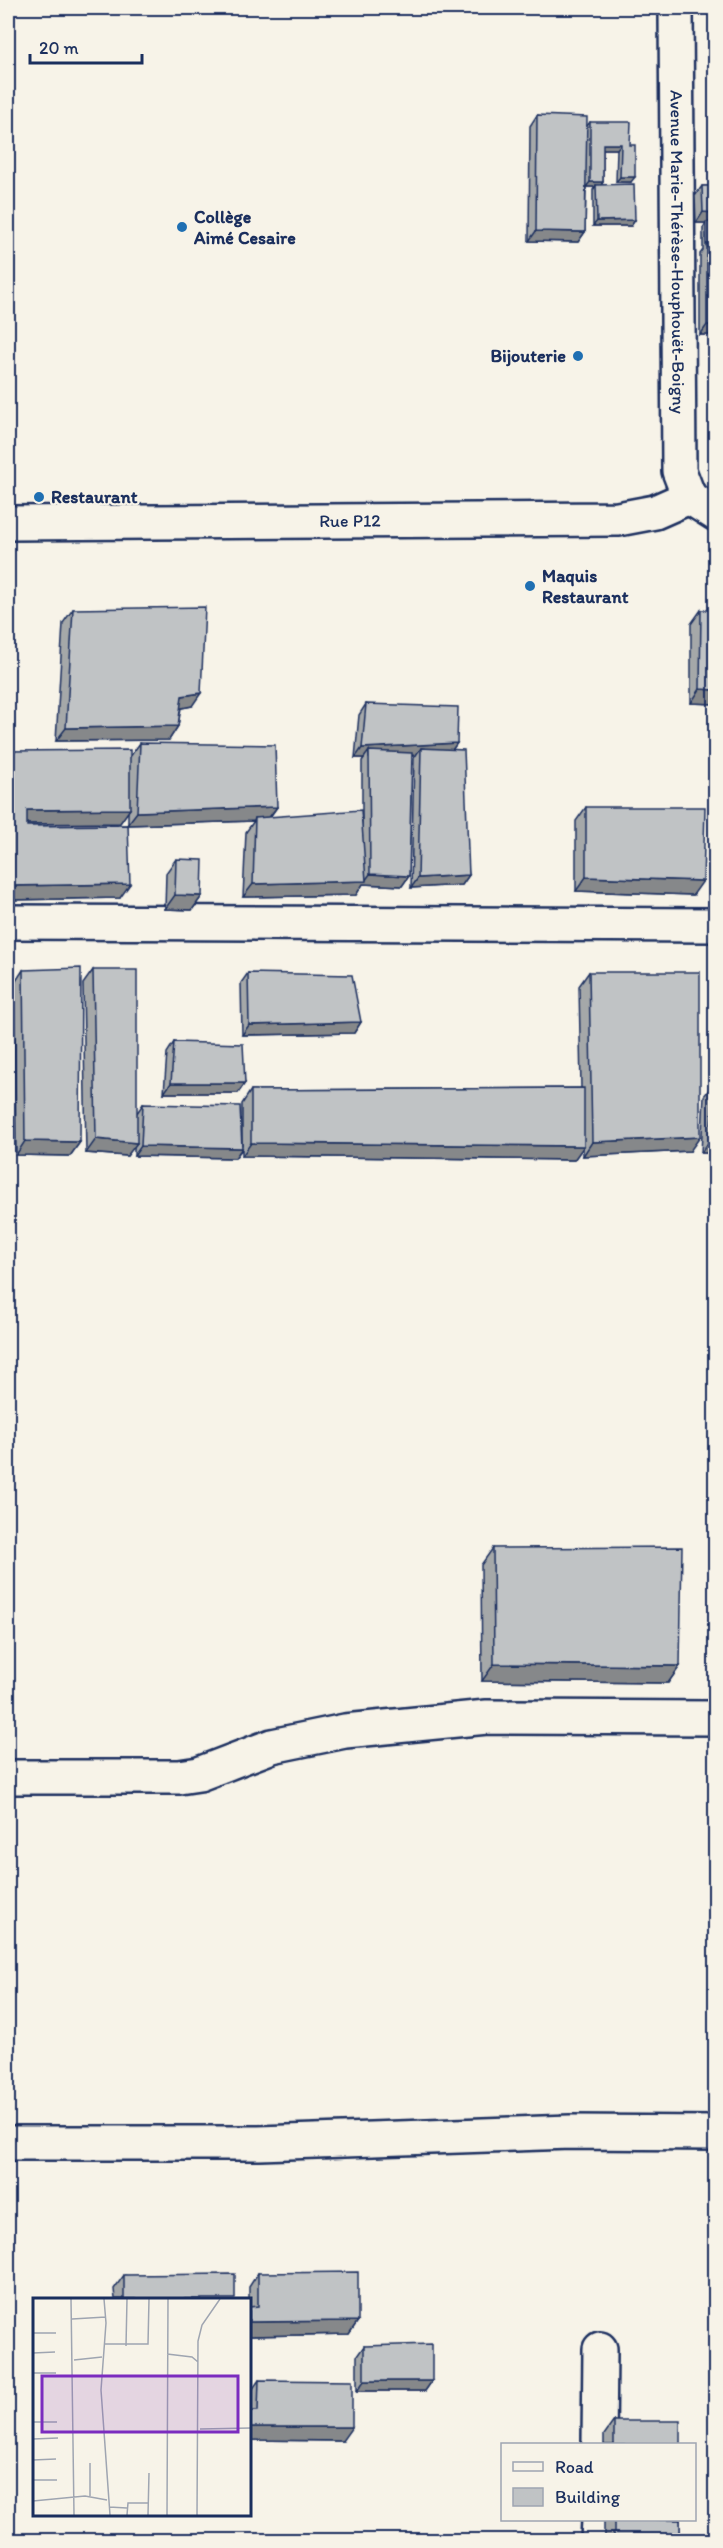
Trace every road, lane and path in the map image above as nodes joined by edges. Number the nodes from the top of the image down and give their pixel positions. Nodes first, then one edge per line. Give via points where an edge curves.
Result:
1 (676, 8) edge
2 (689, 497) junction
3 (716, 514) edge
4 (8, 523) edge
5 (8, 922) edge
6 (716, 924) edge
7 (716, 1718) edge
8 (8, 1777) edge
9 (716, 2133) edge
10 (8, 2143) edge
11 (600, 2349) dead end
12 (599, 2443) edge
13 (598, 2521) edge
14 (598, 2541) edge

1 - 2 street, Avenue Marie-Thérèse-Houphouët-Boigny via 679,471
2 - 3 street
2 - 4 street, Rue P12 via 655,512 618,519
5 - 6 street
7 - 8 street via 487,1717 345,1731 272,1746 199,1774 179,1777
9 - 10 street via 570,2132 259,2143
11 - 12 street
13 - 14 street

